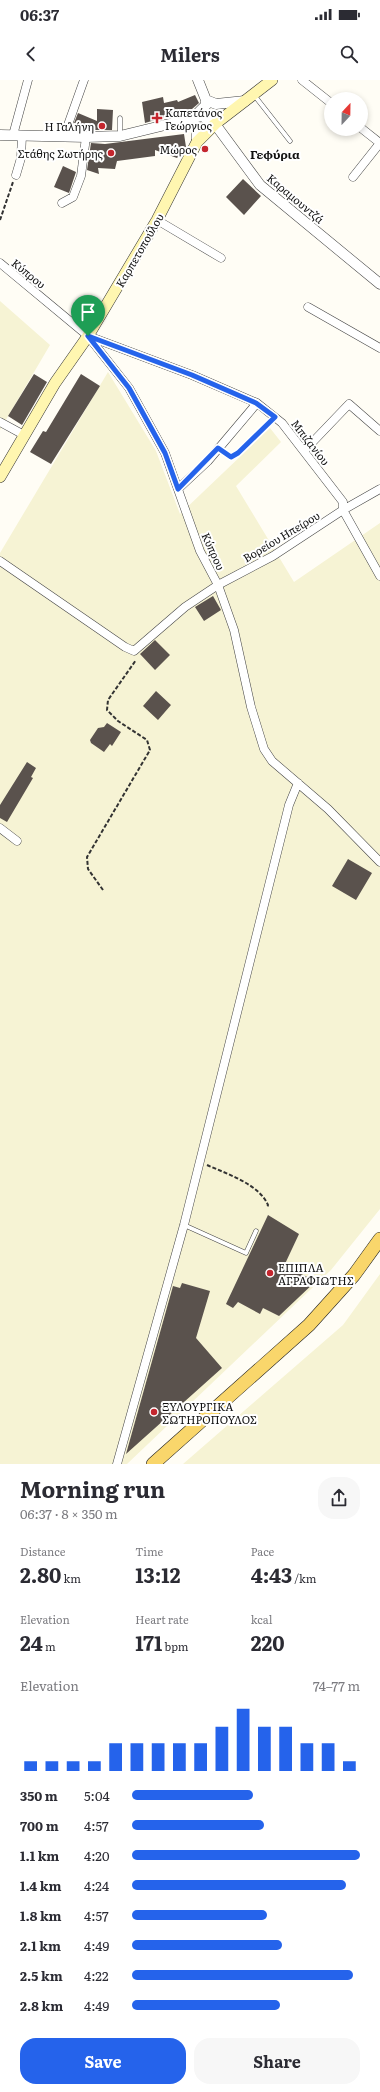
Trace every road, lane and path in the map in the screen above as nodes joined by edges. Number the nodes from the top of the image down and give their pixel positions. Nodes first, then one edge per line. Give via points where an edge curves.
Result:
1 (28, 80) edge
2 (84, 80) edge
3 (198, 80) edge
4 (272, 80) edge
5 (302, 80) edge
6 (254, 94) junction
7 (324, 97) edge
8 (206, 100) junction
9 (245, 101) junction
10 (194, 117) junction
11 (120, 118) dead end
12 (184, 120) junction
13 (212, 121) junction
14 (368, 134) edge
15 (0, 135) edge
16 (17, 135) junction
17 (64, 136) junction
18 (120, 136) junction
19 (86, 137) junction
20 (290, 141) dead end
21 (197, 142) junction
22 (380, 143) edge
23 (16, 175) joint
24 (353, 177) dead end
25 (62, 204) dead end
26 (0, 220) edge
27 (157, 220) junction
28 (221, 258) dead end
29 (0, 263) edge
30 (380, 284) edge
31 (308, 307) dead end
32 (88, 336) junction
33 (380, 348) edge
34 (256, 403) junction
35 (275, 417) junction
36 (0, 422) edge
37 (380, 431) edge
38 (24, 436) junction
39 (218, 448) junction
40 (304, 451) junction
41 (0, 477) edge
42 (178, 489) junction
43 (380, 489) edge
44 (343, 510) junction
45 (0, 561) edge
46 (380, 576) edge
47 (218, 585) junction
48 (136, 660) dead end
49 (298, 783) junction
50 (0, 828) edge
51 (17, 841) dead end
52 (380, 862) edge
53 (103, 890) dead end
54 (200, 1162) junction
55 (267, 1208) dead end
56 (184, 1226) junction
57 (256, 1231) dead end
58 (380, 1239) edge
59 (116, 1463) edge
60 (153, 1464) edge

1 - 16 street
2 - 17 street
3 - 8 street
4 - 6 main road, Καρπετοπούλου
5 - 7 street
6 - 9 main road, Καρπετοπούλου
6 - 20 lane
8 - 9 street via 216,104
8 - 10 street via 202,110
9 - 13 main road, Καρπετοπούλου
10 - 12 street
10 - 13 street via 202,116
11 - 18 lane
12 - 18 street
12 - 21 street via 196,128
13 - 21 main road, Καρπετοπούλου
13 - 30 street, Καραμουντζά via 260,185
14 - 22 street
15 - 16 street
16 - 17 street
16 - 23 street via 20,158
17 - 19 street
18 - 19 street
19 - 25 street via 81,176 73,197
21 - 27 main road, Καρπετοπούλου
22 - 24 street
23 - 26 path
27 - 28 street
27 - 32 main road, Καρπετοπούλου
29 - 32 street, Κύπρου
31 - 33 street
32 - 34 street, Μπιζανίου via 192,375
32 - 38 main road, Καρπετοπούλου via 55,383
32 - 42 street, Κύπρου via 129,388 165,453
34 - 35 street, Μπιζανίου
34 - 39 street
35 - 39 lane via 231,457
35 - 40 street, Μπιζανίου
36 - 38 street
37 - 40 street via 349,404
38 - 41 main road, Καρπετοπούλου
39 - 42 street
40 - 44 street, Μπιζανίου via 343,502
42 - 47 street, Κύπρου via 200,550
43 - 44 street, Βορείου Ηπείρου
44 - 46 street, Μπιζανίου
44 - 47 street, Βορείου Ηπείρου via 273,556
45 - 47 street, Βορείου Ηπείρου via 130,651 134,651 185,607
47 - 49 street, Κύπρου via 234,630 251,707 264,749 272,761
48 - 53 path via 108,700 108,710 118,722 147,740 150,750 87,857 88,869
49 - 52 street, Κύπρου via 328,809
49 - 54 street via 289,805
50 - 51 street
54 - 55 path via 251,1186 265,1198
54 - 56 street
56 - 57 lane via 246,1253
56 - 59 street
58 - 60 main road via 354,1275 310,1325

